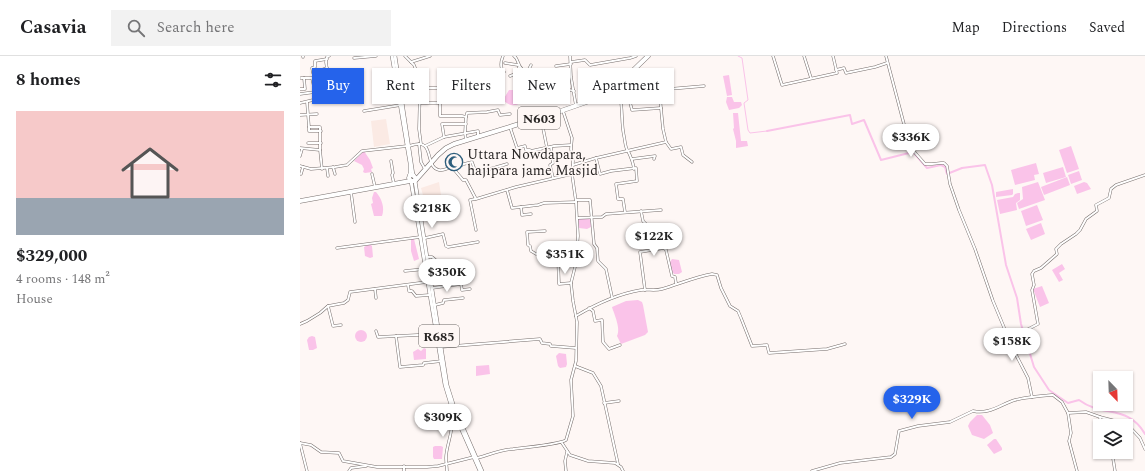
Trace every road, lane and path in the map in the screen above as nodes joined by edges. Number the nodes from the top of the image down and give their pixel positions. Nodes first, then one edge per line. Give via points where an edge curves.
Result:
1 (329, 56) edge
2 (370, 56) edge
3 (376, 56) edge
4 (394, 56) edge
5 (405, 56) edge
6 (430, 56) edge
7 (503, 56) edge
8 (514, 56) edge
9 (570, 56) edge
10 (636, 56) edge
11 (648, 56) edge
12 (773, 56) edge
13 (804, 56) edge
14 (833, 56) edge
15 (886, 56) edge
16 (354, 58) dead end
17 (327, 59) junction
18 (411, 62) junction
19 (505, 63) dead end
20 (571, 63) junction
21 (887, 63) junction
22 (531, 65) dead end
23 (519, 66) junction
24 (556, 66) dead end
25 (312, 68) edge
26 (327, 68) edge
27 (415, 68) edge
28 (502, 68) edge
29 (522, 68) edge
30 (529, 68) edge
31 (635, 68) edge
32 (836, 70) junction
33 (510, 76) dead end
34 (312, 78) edge
35 (811, 78) junction
36 (704, 86) dead end
37 (300, 89) edge
38 (674, 89) edge
39 (570, 90) edge
40 (574, 91) junction
41 (312, 92) edge
42 (300, 94) edge
43 (312, 100) edge
44 (307, 102) junction
45 (300, 103) edge
46 (429, 103) edge
47 (420, 104) edge
48 (584, 104) edge
49 (621, 104) edge
50 (630, 104) edge
51 (661, 104) edge
52 (401, 105) junction
53 (576, 107) junction
54 (662, 108) junction
55 (364, 111) dead end
56 (563, 111) junction
57 (308, 114) junction
58 (317, 114) dead end
59 (510, 114) dead end
60 (300, 115) edge
61 (466, 117) junction
62 (541, 117) junction
63 (466, 124) junction
64 (510, 127) junction
65 (465, 134) junction
66 (444, 136) junction
67 (478, 136) junction
68 (466, 140) junction
69 (666, 142) junction
70 (308, 143) dead end
71 (321, 144) junction
72 (420, 144) junction
73 (571, 145) junction
74 (408, 146) junction
75 (425, 146) junction
76 (551, 147) junction
77 (301, 148) edge
78 (547, 148) junction
79 (320, 150) junction
80 (627, 151) junction
81 (300, 156) edge
82 (596, 158) junction
83 (632, 159) junction
84 (654, 159) dead end
85 (391, 161) dead end
86 (692, 162) dead end
87 (431, 163) junction
88 (507, 164) dead end
89 (572, 165) junction
90 (301, 167) edge
91 (333, 167) junction
92 (327, 168) junction
93 (634, 168) junction
94 (322, 169) junction
95 (425, 169) junction
96 (454, 169) junction
97 (301, 174) dead end
98 (335, 174) dead end
99 (372, 174) dead end
100 (572, 174) junction
101 (328, 176) dead end
102 (1145, 176) edge
103 (412, 178) junction
104 (553, 178) junction
105 (394, 184) junction
106 (375, 188) junction
107 (507, 190) junction
108 (351, 192) junction
109 (475, 199) junction
110 (576, 201) junction
111 (300, 202) edge
112 (521, 207) junction
113 (661, 210) dead end
114 (641, 211) junction
115 (625, 212) junction
116 (531, 214) dead end
117 (592, 217) junction
118 (578, 218) junction
119 (355, 222) dead end
120 (476, 230) dead end
121 (545, 231) dead end
122 (422, 238) junction
123 (478, 242) dead end
124 (337, 248) dead end
125 (651, 250) junction
126 (426, 258) junction
127 (426, 268) junction
128 (405, 271) dead end
129 (472, 274) dead end
130 (428, 282) junction
131 (571, 283) junction
132 (676, 284) junction
133 (408, 285) junction
134 (432, 288) junction
135 (375, 289) junction
136 (470, 289) dead end
137 (645, 290) junction
138 (431, 295) junction
139 (612, 297) junction
140 (376, 298) dead end
141 (463, 298) dead end
142 (434, 305) junction
143 (328, 306) junction
144 (589, 308) junction
145 (576, 316) junction
146 (300, 324) edge
147 (340, 325) dead end
148 (376, 331) dead end
149 (437, 334) junction
150 (396, 336) junction
151 (1009, 339) junction
152 (845, 344) dead end
153 (441, 346) junction
154 (620, 346) dead end
155 (576, 348) junction
156 (442, 361) junction
157 (575, 366) junction
158 (1032, 397) junction
159 (619, 401) dead end
160 (604, 403) junction
161 (452, 408) junction
162 (1068, 413) junction
163 (1100, 417) joint
164 (468, 441) junction
165 (300, 443) edge
166 (562, 443) junction
167 (1145, 449) edge
168 (567, 452) junction
169 (475, 458) junction
170 (1113, 459) edge
171 (448, 464) junction
172 (618, 464) junction
173 (367, 466) junction
174 (404, 466) junction
175 (307, 471) edge
176 (349, 471) edge
177 (404, 471) edge
178 (447, 471) edge
179 (481, 471) edge
180 (566, 471) edge
181 (623, 471) edge
182 (812, 471) edge
183 (1077, 471) edge
184 (1115, 471) edge

1 - 17 street
2 - 3 street
2 - 16 street
4 - 52 main road
4 - 74 main road
5 - 18 street
6 - 18 street
7 - 28 street
8 - 23 street
9 - 20 street
10 - 20 street via 590,65 585,60
11 - 31 highway, N603
12 - 35 street via 782,85
13 - 35 street
14 - 32 street
15 - 21 street
17 - 25 street via 315,61 316,67
17 - 26 street
18 - 27 street
19 - 23 street
20 - 24 street
20 - 40 street
21 - 32 street via 846,73 844,68
21 - 151 street via 910,147 925,164 944,163 947,166 959,210
22 - 30 street
23 - 29 street
23 - 33 street via 518,73
32 - 35 street via 837,73
34 - 37 street via 302,78 305,89
36 - 38 street
39 - 40 street
40 - 53 street
41 - 42 street
43 - 44 street
44 - 45 street
44 - 57 street
46 - 61 street via 440,102 440,116
47 - 72 street
48 - 53 highway, N603
49 - 80 street
50 - 54 street via 632,110
51 - 54 street
52 - 55 street
52 - 74 main road
53 - 56 highway, N603
54 - 69 street
56 - 62 highway, N603
56 - 73 street via 571,132
57 - 58 street
57 - 60 street
57 - 71 street via 309,127 320,127
59 - 61 street via 500,115 498,110 467,113
61 - 63 street
62 - 64 highway, N603
62 - 78 street
63 - 65 street
63 - 66 street via 442,124
64 - 67 highway, N603
64 - 78 street via 517,148 525,146 526,150 532,151
65 - 66 street
65 - 67 street via 478,130
65 - 68 street
66 - 75 street
67 - 68 highway, N603
68 - 87 highway, N603 via 446,148
69 - 80 street
69 - 86 street via 671,149 681,147 683,155
70 - 71 street
71 - 79 street
72 - 74 street
72 - 75 street
72 - 95 street via 421,162
73 - 76 street
73 - 89 street
74 - 91 street via 362,151 347,165
74 - 103 main road
75 - 87 street
76 - 78 street
76 - 104 street via 553,163 550,165
77 - 79 street
77 - 81 street
79 - 94 street
80 - 82 street
80 - 83 street
82 - 89 street
82 - 93 street via 600,174
83 - 84 street via 655,156
83 - 93 street
85 - 105 street
87 - 95 highway, N603
87 - 96 street via 440,170 452,167
88 - 96 street via 476,173 472,162
89 - 100 street
90 - 94 street
90 - 97 street
91 - 92 street
91 - 98 street
92 - 94 street
92 - 101 street
93 - 115 street via 637,181 616,184 618,198 623,199
95 - 103 highway, N603
96 - 109 street via 463,180 466,180
99 - 106 street
100 - 104 street
100 - 110 street
102 - 151 street via 1111,189 1109,198 1096,204 1097,211 1086,219 1080,230 1061,244 1056,250 1057,254 1034,271 1032,290 1038,324
103 - 105 highway, N603
103 - 122 main road, R685
104 - 107 street
105 - 106 highway, N603
106 - 108 highway, N603
107 - 109 street
107 - 112 street via 512,208
108 - 111 highway, N603
108 - 119 street
109 - 120 street via 470,200
110 - 112 street
110 - 117 street via 590,200
110 - 118 street
112 - 116 street via 522,215
113 - 114 street
114 - 115 street
114 - 125 street via 650,233
115 - 117 street via 606,214 602,218
117 - 118 street
117 - 139 street via 598,261 606,269
118 - 131 street via 575,267
121 - 131 street via 527,232 531,251 558,258 559,284
122 - 123 street via 443,234 448,247
122 - 124 street
122 - 126 main road, R685
125 - 132 street via 666,250
125 - 137 street via 640,252
126 - 127 main road, R685
126 - 129 street via 432,257 440,264 467,262 468,273
126 - 134 main road, R685
127 - 128 street
127 - 130 main road, R685
130 - 133 street
130 - 138 main road, R685
131 - 145 street
132 - 137 street via 658,290
132 - 152 street via 704,275 717,275 730,306 738,311 752,346 767,345 769,353 827,349
133 - 135 street
133 - 138 street via 409,291 416,296
134 - 136 street via 461,284 462,290
134 - 142 main road, R685
135 - 140 street
135 - 143 street via 350,292 348,300 344,303
137 - 139 street
138 - 149 main road, R685
139 - 144 street
141 - 142 street via 444,300 443,303
142 - 153 main road, R685
143 - 146 street
143 - 147 street via 333,326
144 - 145 street
144 - 154 street via 595,321 602,320 603,342 608,349
145 - 155 street
148 - 150 street via 378,337
149 - 150 street
149 - 156 main road, R685
150 - 156 street via 400,368
151 - 158 street via 1028,378
153 - 155 street via 540,339 542,343 550,346
153 - 156 main road, R685
155 - 157 street
156 - 161 main road, R685 via 445,385
156 - 164 main road, R685 via 451,400
157 - 160 street via 593,373 601,386
157 - 166 street via 571,385 573,416 566,440
158 - 162 street via 1058,398
158 - 182 street via 1015,400 989,411 973,411 950,422 899,431 895,454 891,457 840,463
159 - 160 street
160 - 172 street
161 - 164 main road, R685
161 - 171 street via 451,434 446,459
162 - 163 street via 1086,412
162 - 183 street via 1071,433 1069,441
163 - 167 street via 1127,424 1140,438
164 - 169 main road, R685
165 - 173 street via 311,445 321,452 338,453 343,461
165 - 175 street
166 - 168 street
166 - 169 street via 513,449
168 - 172 street via 588,461
168 - 180 street
169 - 171 street
169 - 179 main road, R685
170 - 184 street
171 - 174 street via 434,467
171 - 178 street
172 - 181 street
173 - 174 street
173 - 176 street via 351,468
174 - 177 street

